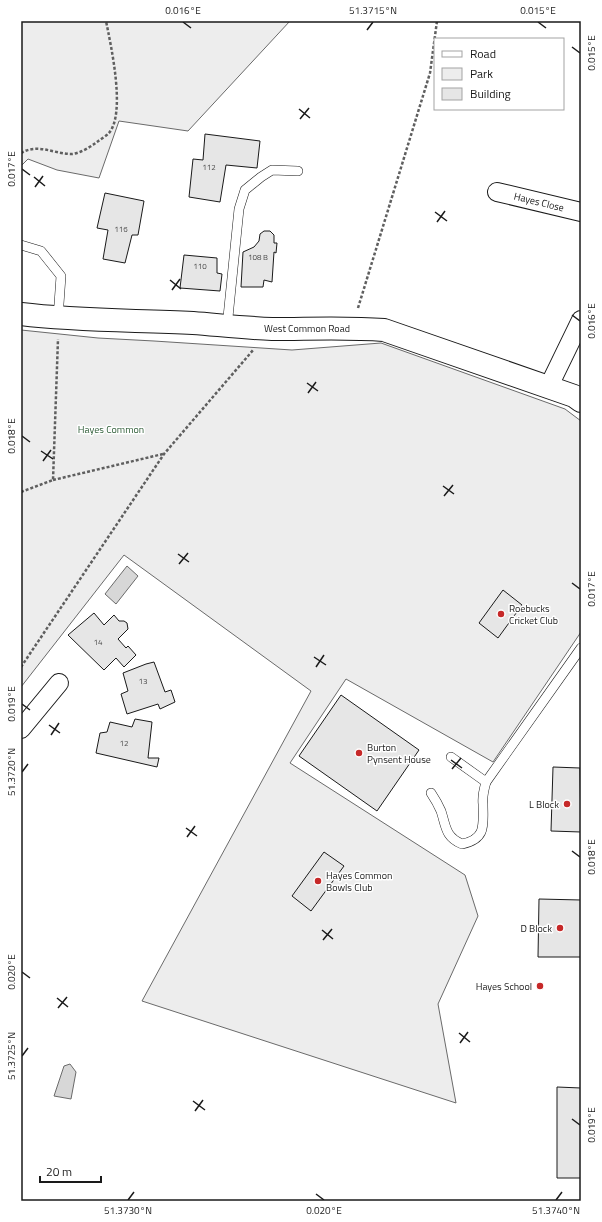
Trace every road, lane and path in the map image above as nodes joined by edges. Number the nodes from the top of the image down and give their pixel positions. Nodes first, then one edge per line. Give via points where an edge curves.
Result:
1 (106, 21) edge
2 (437, 21) edge
3 (435, 38) edge
4 (434, 43) edge
5 (21, 153) edge
6 (298, 171) dead end
7 (497, 192) dead end
8 (581, 212) edge
9 (21, 245) edge
10 (21, 314) edge
11 (58, 318) junction
12 (581, 320) edge
13 (227, 327) junction
14 (352, 328) junction
15 (271, 329) junction
16 (548, 388) junction
17 (581, 401) edge
18 (164, 454) junction
19 (53, 480) junction
20 (21, 492) edge
21 (581, 648) edge
22 (21, 667) edge
23 (59, 683) dead end
24 (21, 729) edge
25 (450, 757) dead end
26 (486, 782) junction
27 (431, 794) dead end

1 - 5 path via 117,104 115,120 109,132 93,145 72,154 36,148
2 - 3 path
4 - 14 path via 430,72
6 - 13 lane via 272,170 245,190 239,209
7 - 8 street, Hayes Close
9 - 11 lane via 42,251 61,276
10 - 11 street, West Common Road
11 - 13 street, West Common Road via 196,323
11 - 19 path
12 - 16 street
13 - 15 street, West Common Road
14 - 15 street, West Common Road
14 - 16 street, West Common Road via 384,330
15 - 18 path
16 - 17 street, West Common Road via 574,396
18 - 19 path
18 - 22 path
19 - 20 path
21 - 26 lane
23 - 24 street
25 - 26 lane
26 - 27 lane via 483,792 482,833 477,839 462,844 450,837 440,809

